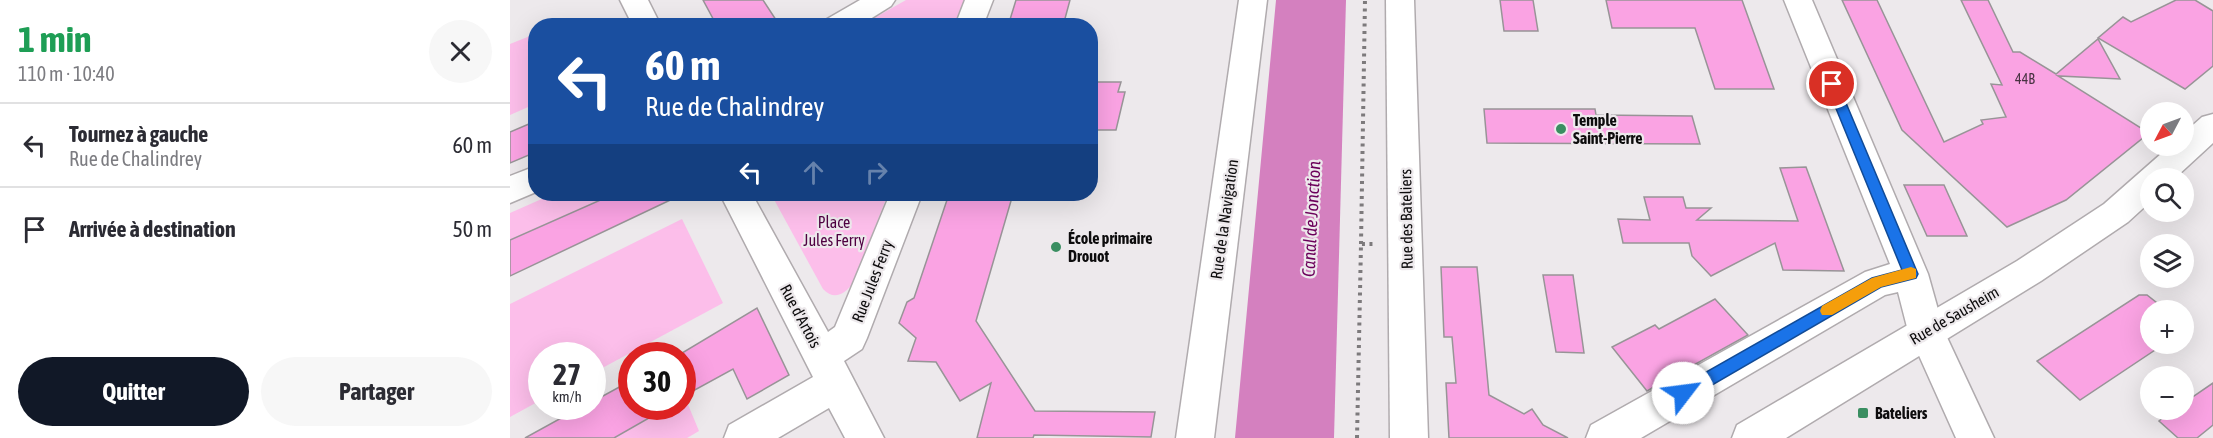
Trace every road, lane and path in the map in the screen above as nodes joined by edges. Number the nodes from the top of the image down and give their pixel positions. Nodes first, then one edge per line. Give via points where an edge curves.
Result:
1 (634, 0) edge
2 (881, 0) edge
3 (978, 0) edge
4 (1253, 0) edge
5 (1365, 0) edge
6 (1400, 0) edge
7 (1797, 0) edge
8 (643, 18) edge
9 (851, 18) edge
10 (972, 18) edge
11 (2208, 139) edge
12 (2169, 168) edge
13 (528, 182) edge
14 (510, 190) edge
15 (2140, 192) edge
16 (740, 201) edge
17 (903, 201) edge
18 (1361, 244) junction
19 (1407, 245) junction
20 (1911, 274) junction
21 (1926, 331) junction
22 (830, 370) junction
23 (743, 438) edge
24 (865, 438) edge
25 (1195, 438) edge
26 (1357, 438) edge
27 (1409, 438) edge
28 (1605, 438) edge
29 (1751, 438) edge
30 (1976, 438) edge

1 - 8 street
2 - 9 street
3 - 10 street
4 - 25 street, Rue de la Navigation
5 - 18 path
6 - 19 street, Rue des Bateliers
7 - 20 street
11 - 12 street
13 - 14 street
15 - 21 street, Rue de Sausheim via 2116,213 2029,271
16 - 22 street, Rue d'Artois
17 - 22 street, Rue Jules Ferry via 849,338
18 - 19 path
18 - 26 path
19 - 27 street, Rue des Bateliers
20 - 21 street
20 - 28 street via 1877,282
21 - 29 street, Rue de Sausheim
21 - 30 street
22 - 23 street, Rue Jules Ferry
22 - 24 street, Rue d'Artois

